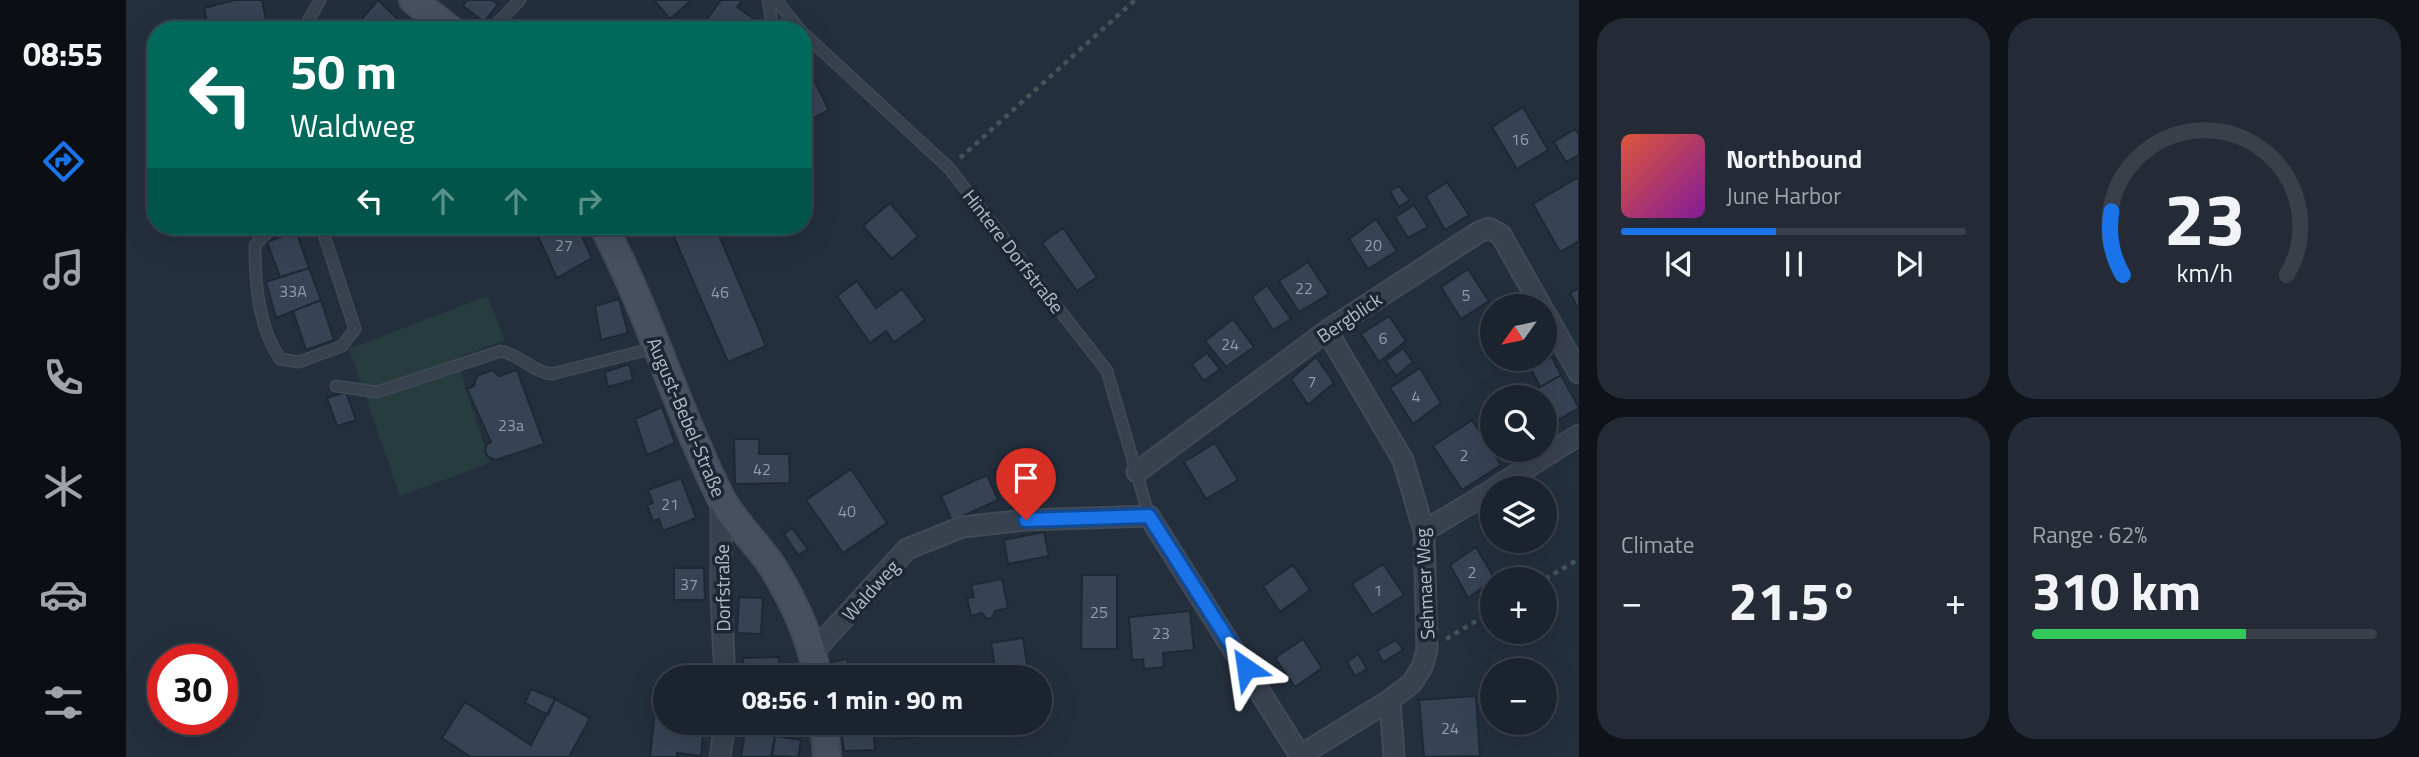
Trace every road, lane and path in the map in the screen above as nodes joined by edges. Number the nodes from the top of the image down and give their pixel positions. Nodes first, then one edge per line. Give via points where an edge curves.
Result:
1 (320, 0) edge
2 (413, 0) edge
3 (520, 0) edge
4 (768, 0) edge
5 (776, 0) edge
6 (1135, 0) edge
7 (308, 21) edge
8 (439, 21) edge
9 (500, 21) edge
10 (770, 21) edge
11 (793, 21) edge
12 (812, 41) edge
13 (949, 168) junction
14 (265, 235) edge
15 (324, 235) edge
16 (608, 235) edge
17 (1534, 294) edge
18 (1327, 331) junction
19 (1558, 336) edge
20 (657, 347) junction
21 (1579, 373) edge
22 (336, 386) dead end
23 (1579, 435) edge
24 (1137, 472) junction
25 (1514, 476) edge
26 (1480, 497) edge
27 (721, 498) junction
28 (1149, 516) junction
29 (1424, 531) junction
30 (1579, 559) edge
31 (1557, 572) edge
32 (1480, 619) edge
33 (1427, 650) junction
34 (814, 651) junction
35 (724, 665) edge
36 (816, 665) edge
37 (1390, 700) junction
38 (723, 735) edge
39 (825, 735) edge
40 (1301, 756) edge
41 (720, 757) edge
42 (827, 757) edge
43 (1394, 757) edge

1 - 7 lane
2 - 8 main road
3 - 9 lane
4 - 10 lane
5 - 11 lane, Hintere Dorfstraße
6 - 13 path
12 - 13 lane, Hintere Dorfstraße
13 - 24 lane, Hintere Dorfstraße via 1107,371
14 - 15 lane via 256,245 255,282 270,344 280,359 299,362 342,346 355,329
16 - 20 main road, August-Bebel-Straße
17 - 18 street, Bergblick via 1501,235 1489,228
18 - 24 street, Bergblick
18 - 29 street, Sehmaer Weg via 1403,460
19 - 21 street
20 - 22 lane via 552,374 538,372 514,354 501,351 377,392
20 - 27 main road, August-Bebel-Straße
23 - 25 street
24 - 28 lane, Hintere Dorfstraße
26 - 29 street
27 - 34 main road, August-Bebel-Straße via 774,569
27 - 35 street, Dorfstraße
28 - 34 street, Waldweg via 962,527 906,549
28 - 40 street
29 - 33 street, Sehmaer Weg
30 - 31 path
32 - 33 path
33 - 37 street, Sehmaer Weg via 1412,683
34 - 36 main road, August-Bebel-Straße
37 - 40 street, Sehmaer Weg
37 - 43 street
38 - 41 street
39 - 42 main road

